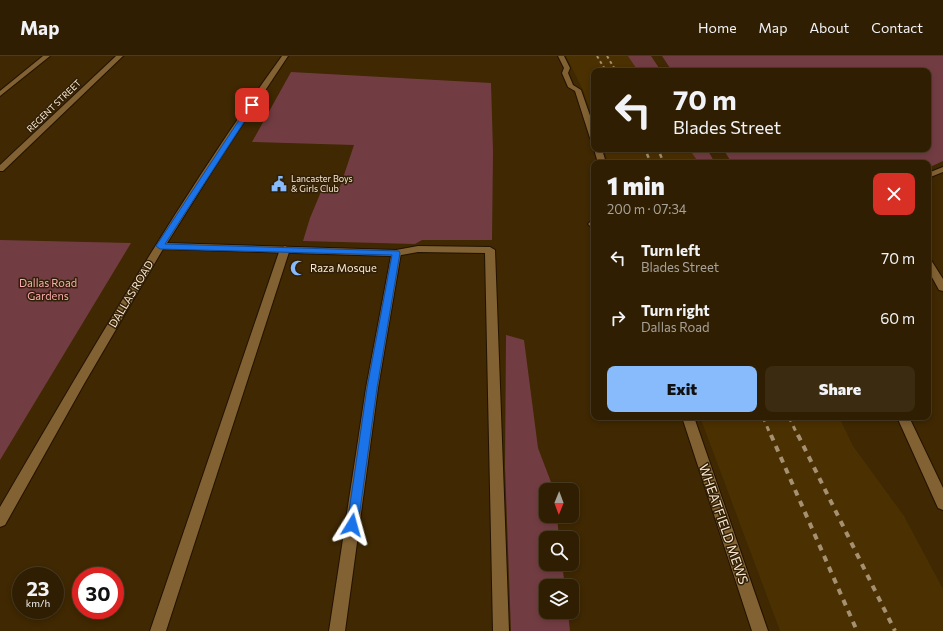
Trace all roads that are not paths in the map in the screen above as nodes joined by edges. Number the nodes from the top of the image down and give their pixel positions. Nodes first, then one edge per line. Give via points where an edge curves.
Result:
1 (47, 56) edge
2 (120, 56) edge
3 (285, 56) edge
4 (561, 56) edge
5 (0, 94) edge
6 (591, 129) edge
7 (0, 169) edge
8 (943, 169) edge
9 (931, 175) edge
10 (160, 246) junction
11 (285, 250) junction
12 (396, 253) junction
13 (931, 267) edge
14 (943, 287) edge
15 (689, 420) edge
16 (904, 420) edge
17 (943, 503) edge
18 (0, 520) edge
19 (158, 631) edge
20 (337, 631) edge
21 (501, 631) edge
22 (760, 631) edge

1 - 5 street
2 - 7 street, REGENT STREET
3 - 10 street, DALLAS ROAD
4 - 6 street via 567,68 565,73 570,86 578,90
8 - 9 street
10 - 11 street
10 - 18 street, DALLAS ROAD
11 - 12 street
11 - 19 street
12 - 20 street via 372,388
12 - 21 street via 418,249 490,250
13 - 14 street
15 - 22 street, WHEATFIELD MEWS
16 - 17 street

